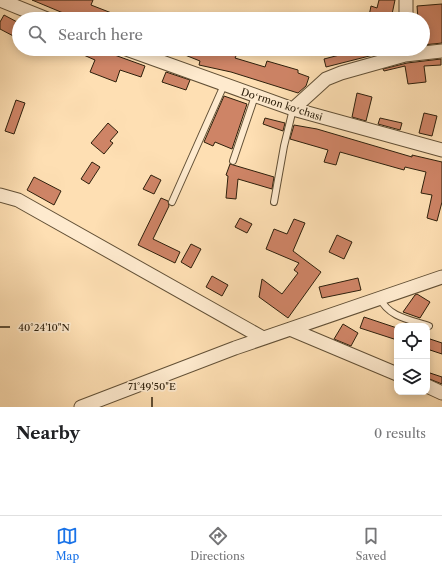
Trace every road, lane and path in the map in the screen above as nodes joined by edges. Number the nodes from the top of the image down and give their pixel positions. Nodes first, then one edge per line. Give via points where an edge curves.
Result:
1 (0, 0) edge
2 (406, 0) edge
3 (30, 12) edge
4 (406, 12) edge
5 (430, 51) edge
6 (442, 51) edge
7 (145, 56) edge
8 (394, 56) edge
9 (224, 85) junction
10 (255, 96) junction
11 (293, 109) junction
12 (442, 150) edge
13 (233, 161) dead end
14 (0, 195) edge
15 (172, 202) dead end
16 (274, 202) dead end
17 (442, 277) edge
18 (380, 298) junction
19 (421, 323) edge
20 (290, 329) junction
21 (263, 338) junction
22 (394, 373) edge
23 (430, 387) edge
24 (442, 392) edge
25 (81, 407) edge

1 - 3 street
2 - 4 street
5 - 6 street
7 - 9 street, Doʻrmon koʻchasi
8 - 11 street via 326,79
9 - 10 street, Doʻrmon koʻchasi
9 - 15 lane
10 - 11 street, Doʻrmon koʻchasi
10 - 13 lane
11 - 12 street, Doʻrmon koʻchasi
11 - 16 lane
14 - 21 street via 18,200
17 - 18 street
18 - 19 lane via 383,307 390,312
18 - 20 street
20 - 21 street
20 - 22 street
21 - 25 street
23 - 24 street

